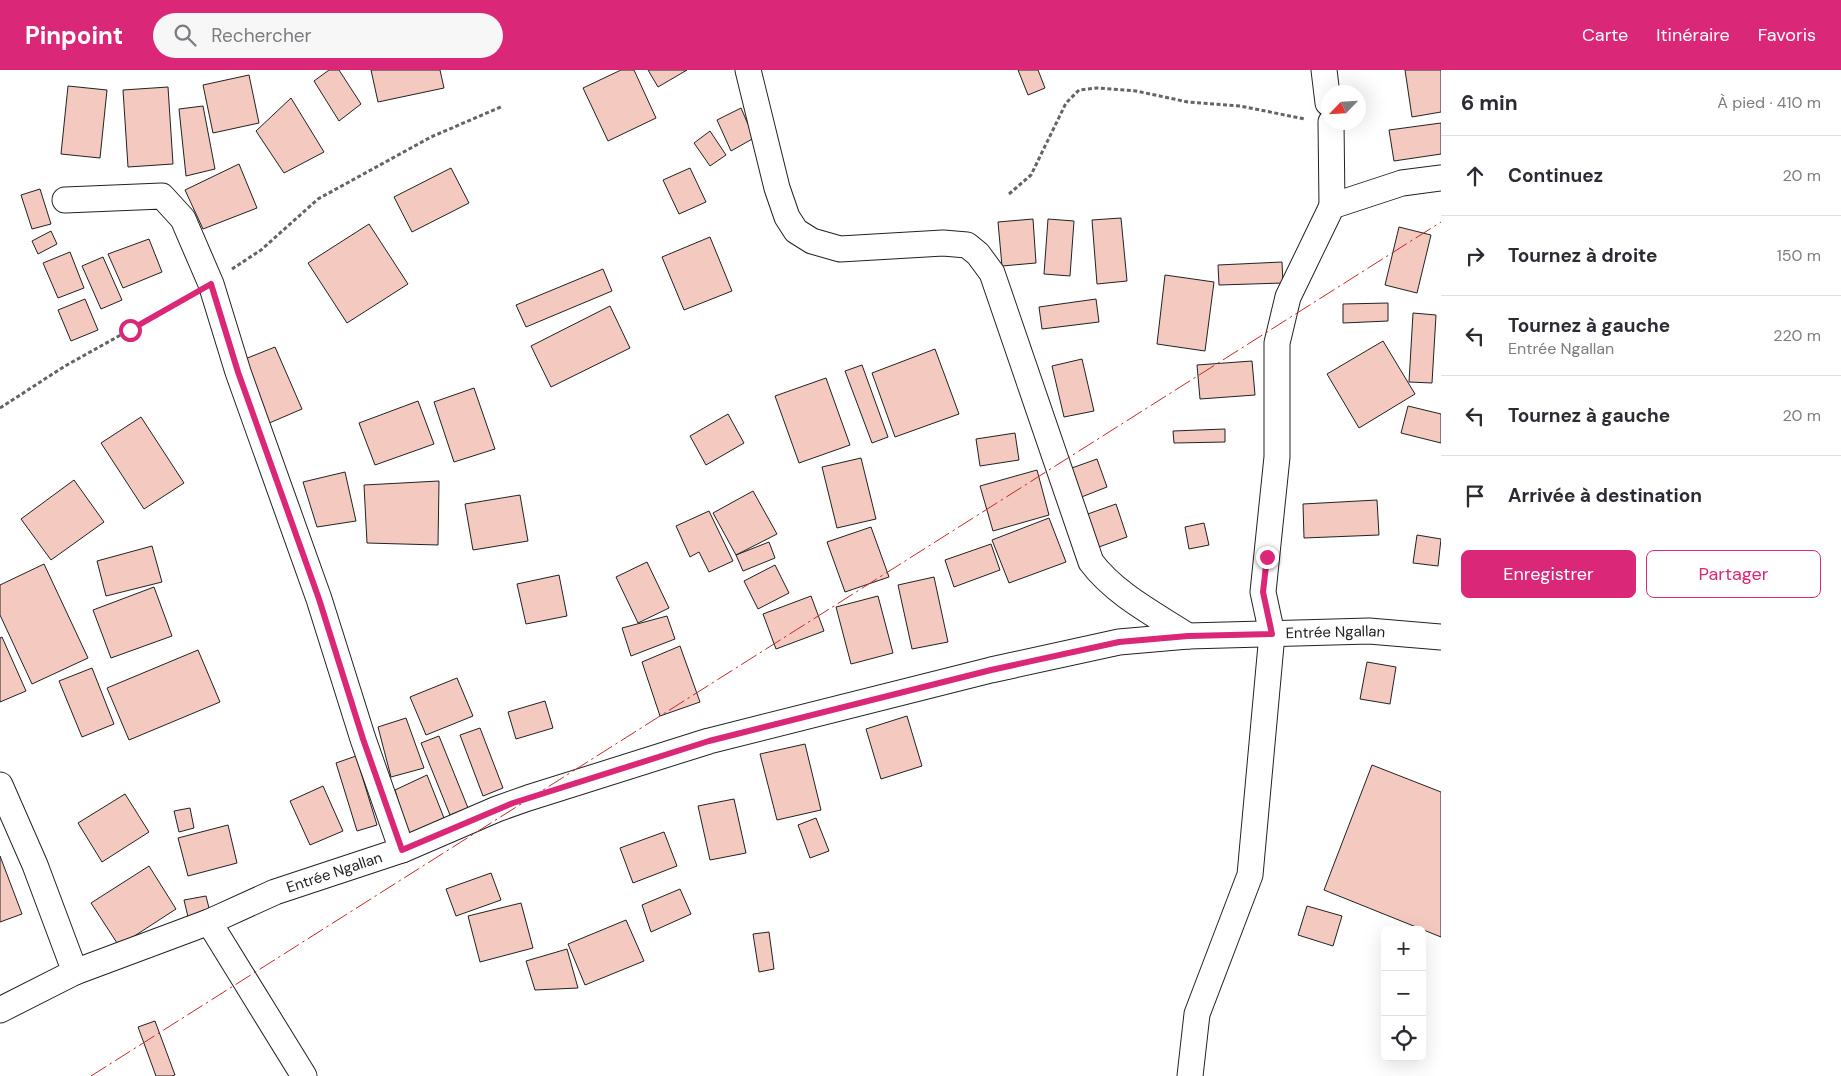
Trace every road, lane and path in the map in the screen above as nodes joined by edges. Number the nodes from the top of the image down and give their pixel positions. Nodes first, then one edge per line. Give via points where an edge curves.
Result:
1 (748, 70) edge
2 (1324, 70) edge
3 (1326, 85) edge
4 (503, 106) dead end
5 (1321, 116) edge
6 (1330, 130) edge
7 (1441, 178) edge
8 (1009, 194) dead end
9 (66, 200) dead end
10 (1332, 206) junction
11 (211, 284) junction
12 (0, 408) edge
13 (1272, 634) junction
14 (1188, 636) junction
15 (1441, 637) edge
16 (0, 785) edge
17 (402, 850) junction
18 (209, 922) junction
19 (75, 972) junction
20 (0, 1010) edge
21 (304, 1076) edge
22 (1190, 1076) edge

1 - 14 street via 777,188 787,217 796,231 812,241 840,249 943,243 967,245 978,254 992,273 1091,562 1114,587
2 - 3 street
4 - 11 path via 431,137 318,199 261,250
5 - 8 path via 1188,102 1136,91 1079,90 1066,103 1031,175
6 - 10 street
7 - 10 street via 1402,183
9 - 11 street via 162,196 183,219
10 - 13 street via 1288,297 1277,343 1277,457 1263,592
11 - 12 path via 65,366
11 - 17 street via 238,372 319,599
13 - 14 street, Entrée Ngallan
13 - 15 street, Entrée Ngallan via 1369,631
13 - 22 street via 1250,875 1197,1014
14 - 17 street, Entrée Ngallan via 1119,642 1000,668 709,741 520,800
16 - 19 street via 35,865
17 - 18 street, Entrée Ngallan via 275,892
18 - 19 street, Entrée Ngallan
18 - 21 street
19 - 20 street, Entrée Ngallan

